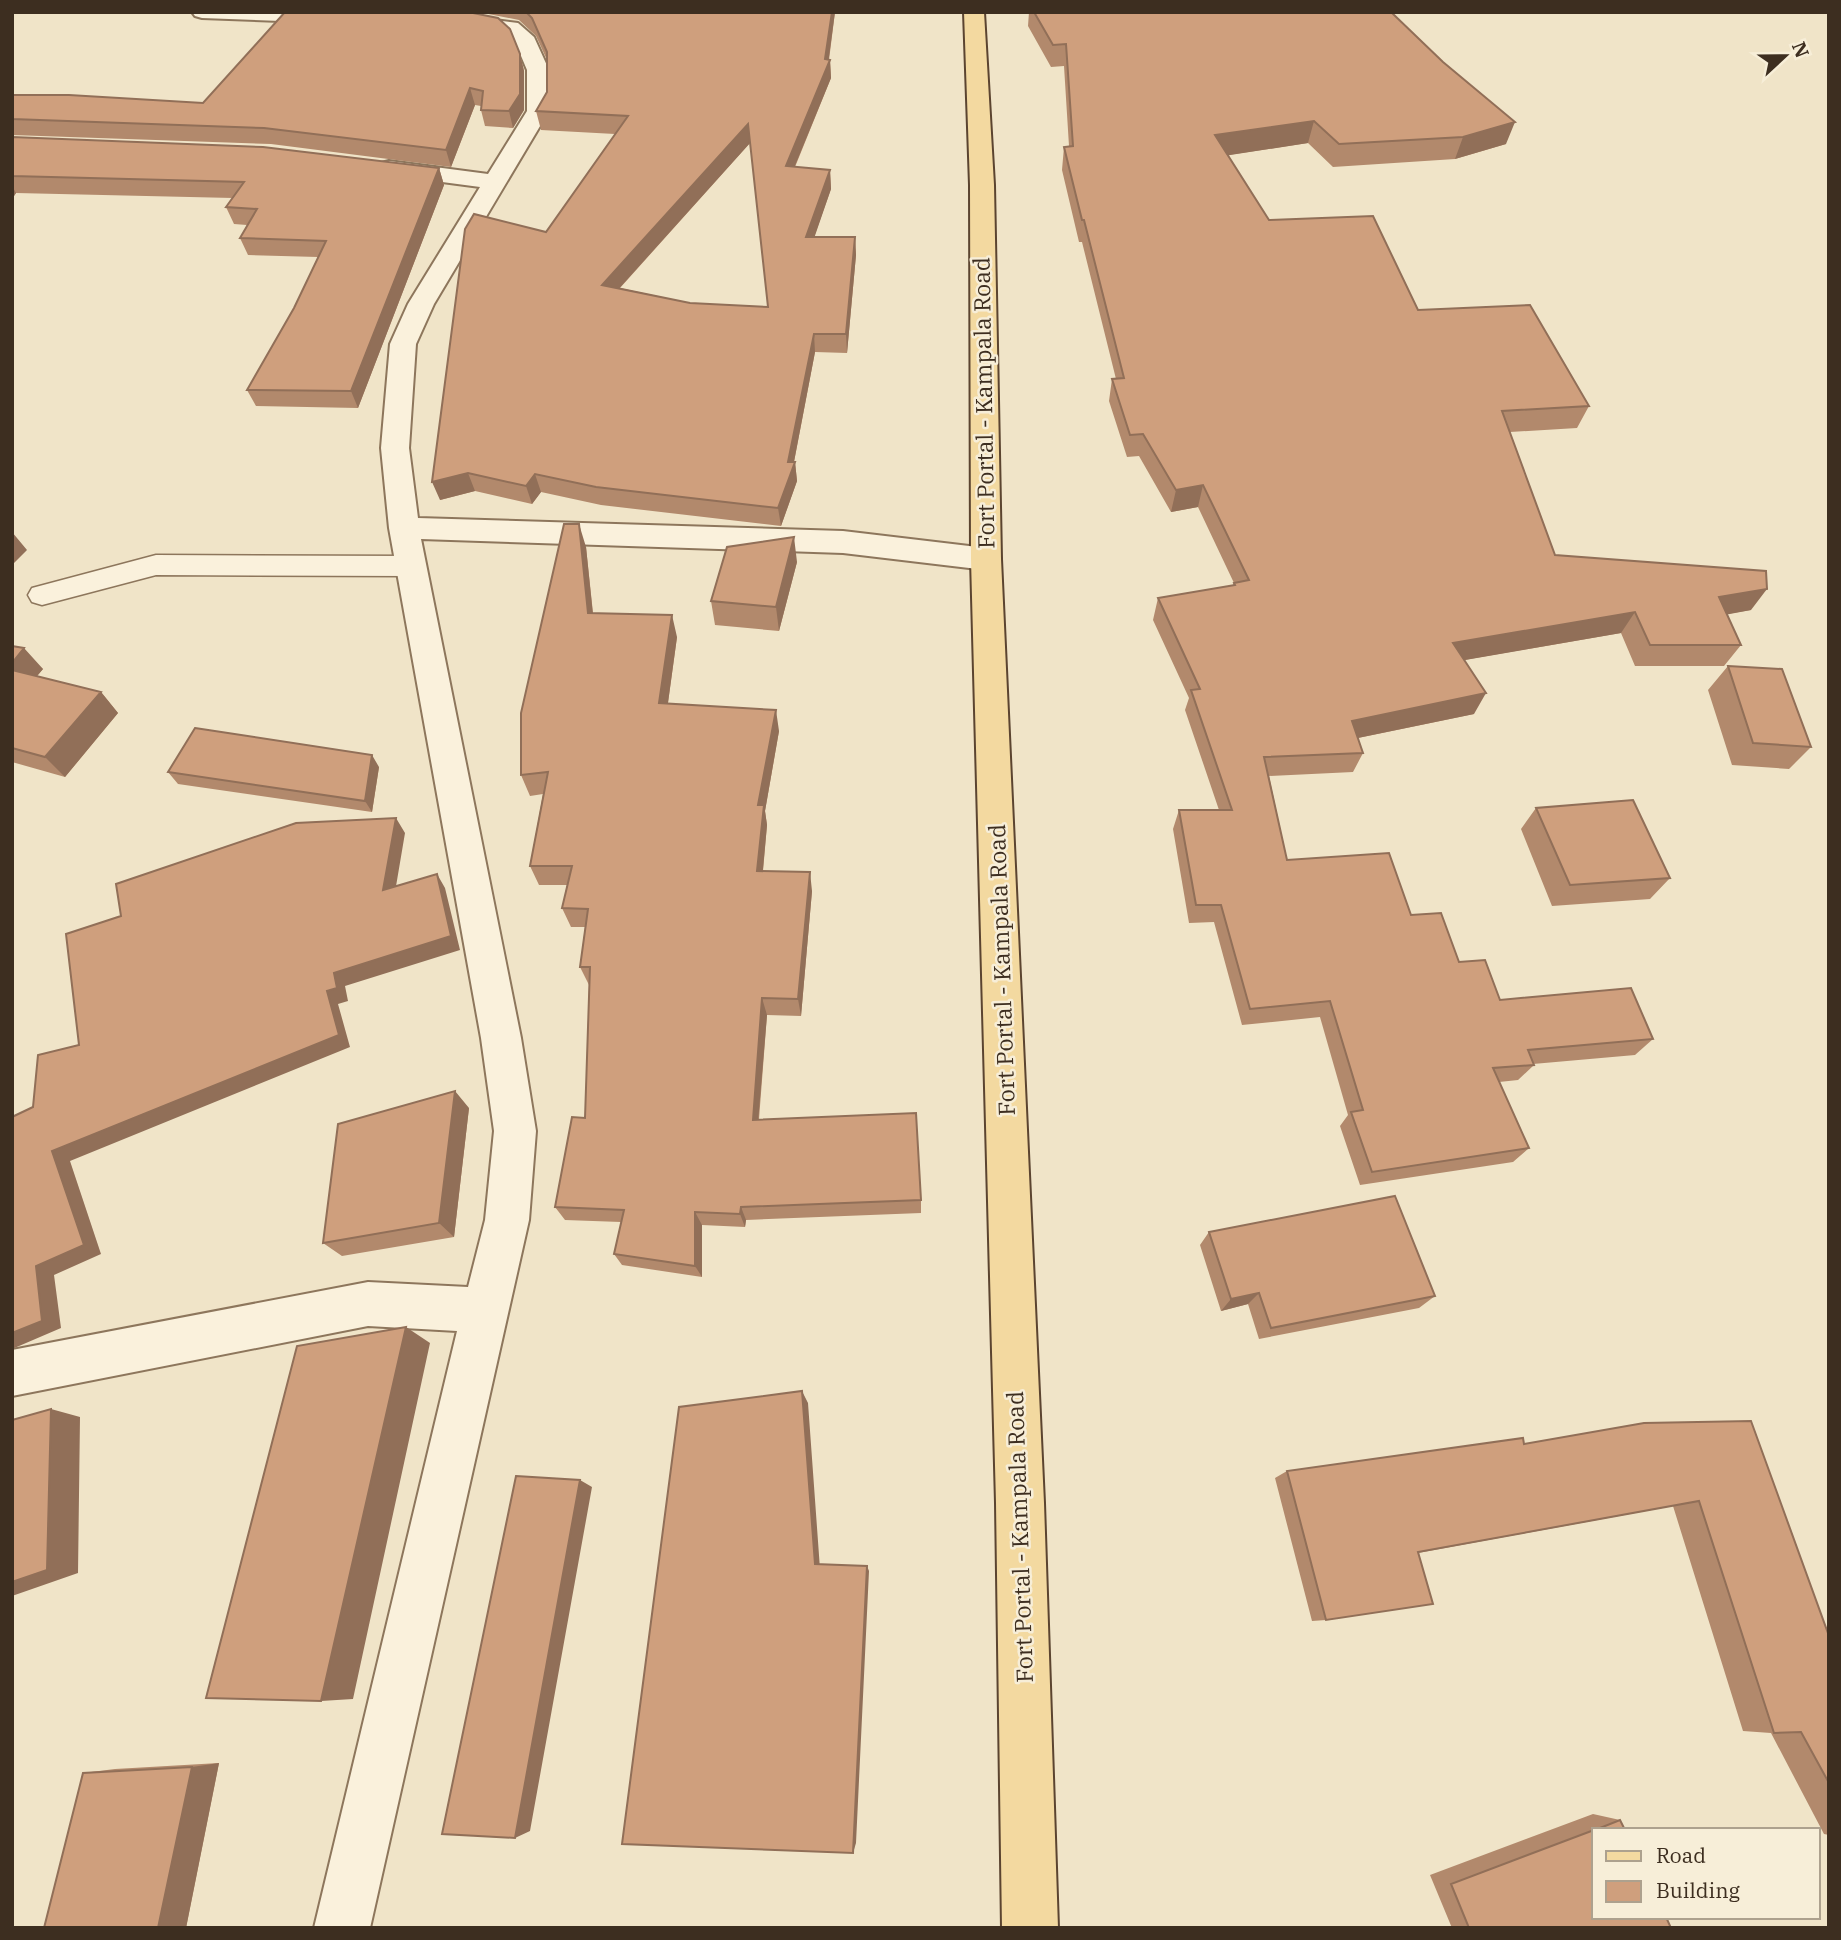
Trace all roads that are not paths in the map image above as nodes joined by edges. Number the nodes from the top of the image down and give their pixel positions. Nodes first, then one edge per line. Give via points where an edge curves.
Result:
1 (202, 12) edge
2 (974, 12) edge
3 (368, 18) edge
4 (423, 20) edge
5 (514, 20) edge
6 (362, 164) edge
7 (495, 182) junction
8 (404, 528) junction
9 (986, 559) junction
10 (411, 566) junction
11 (42, 595) dead end
12 (484, 1310) junction
13 (12, 1373) edge
14 (342, 1928) edge
15 (1030, 1928) edge

1 - 3 street
2 - 9 main road, Fort Portal - Kampala Road via 982,185
4 - 5 street
5 - 7 street via 538,70 538,111
6 - 7 street
7 - 8 street via 403,344 395,448
8 - 9 street via 843,542
8 - 10 street
9 - 15 main road, Fort Portal - Kampala Road via 1019,1476
10 - 11 lane via 156,565
10 - 12 street via 515,1131 508,1220
12 - 13 street via 368,1304
12 - 14 street

